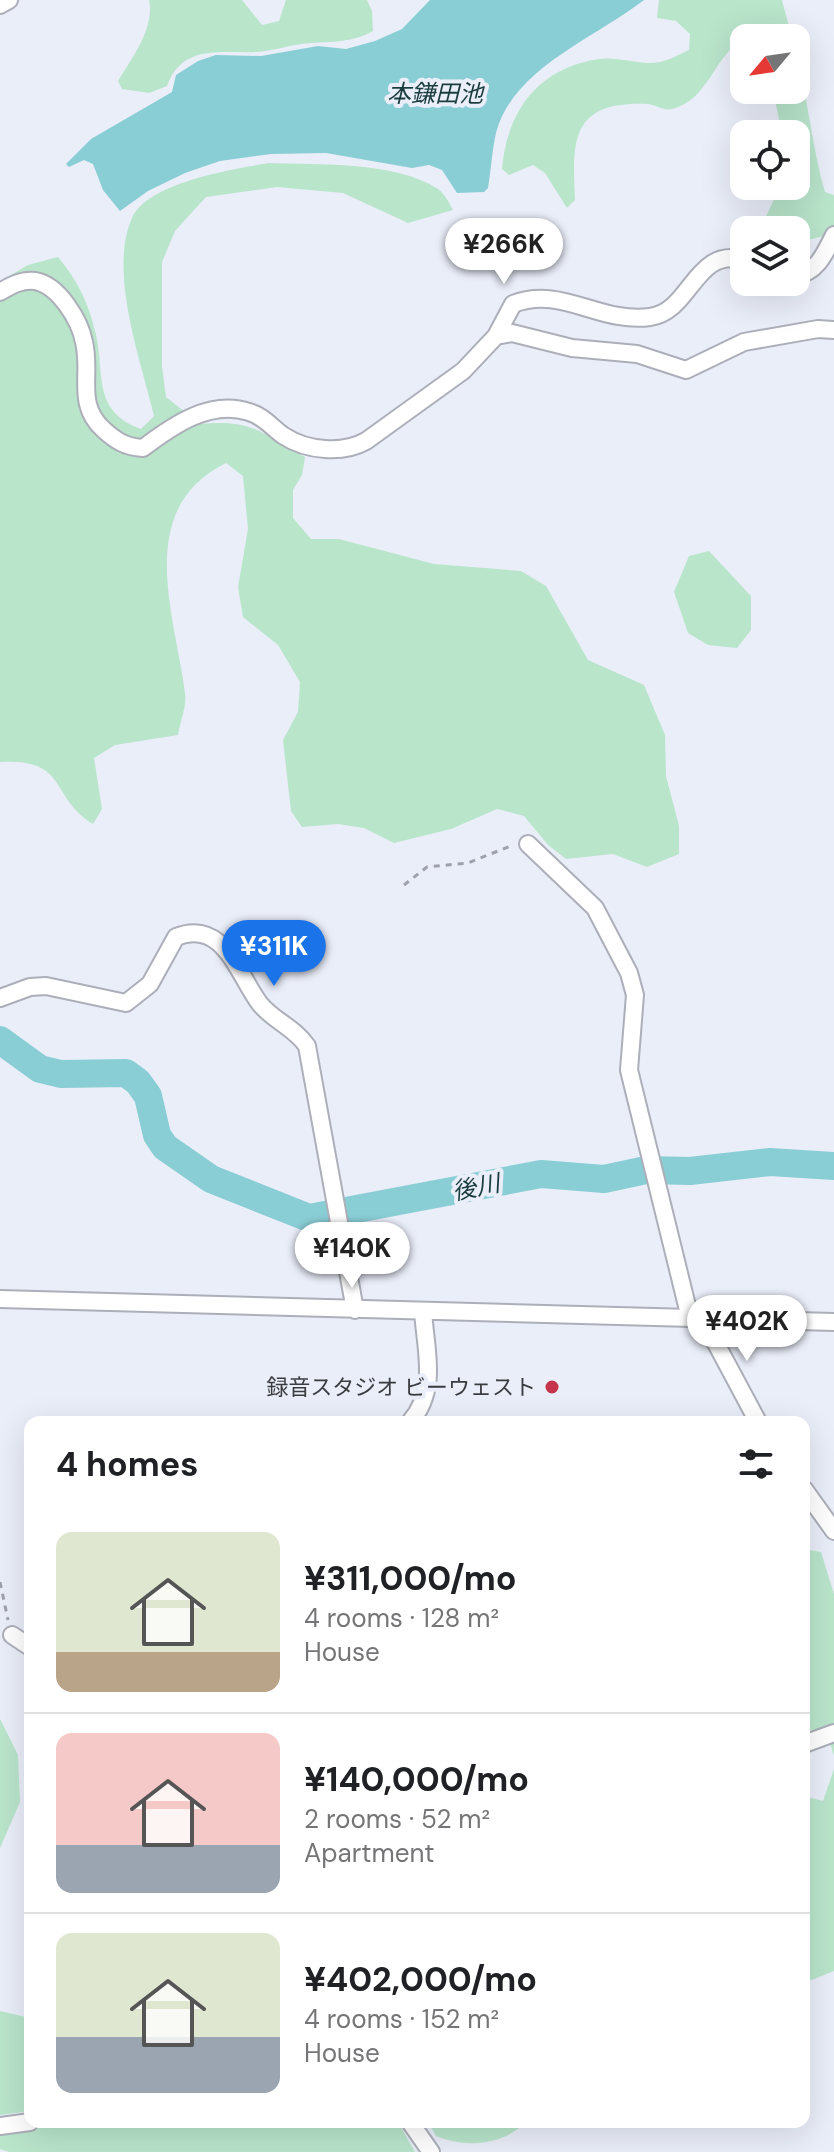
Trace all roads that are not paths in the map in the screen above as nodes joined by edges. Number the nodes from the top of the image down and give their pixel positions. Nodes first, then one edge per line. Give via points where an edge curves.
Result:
1 (9, 0) edge
2 (0, 5) edge
3 (834, 235) edge
4 (730, 259) edge
5 (810, 270) edge
6 (0, 292) edge
7 (834, 330) edge
8 (496, 336) junction
9 (528, 844) road end
10 (0, 998) edge
11 (0, 1299) edge
12 (355, 1310) junction
13 (423, 1312) junction
14 (696, 1318) junction
15 (834, 1322) edge
16 (415, 1416) edge
17 (754, 1416) edge
18 (810, 1497) edge
19 (834, 1531) edge
20 (12, 1635) road end
21 (24, 1643) edge
22 (834, 1733) edge
23 (810, 1742) edge
24 (24, 2123) edge
25 (0, 2126) edge
26 (414, 2128) edge
27 (431, 2152) edge

1 - 2 street
3 - 5 street
4 - 8 street via 704,268 681,297 654,317 617,319 554,298 528,298 513,304
6 - 8 street via 15,283 36,281 57,293 85,342 85,400 94,421 128,447 143,448 202,412 247,411 295,442 352,449 463,371
7 - 8 street via 744,342 686,370 637,354 572,348 512,333
9 - 14 street via 595,908 629,973 635,995 629,1070
10 - 12 street via 46,986 126,1003 150,984 176,937 203,935 228,950 262,1006 307,1046
11 - 12 street
12 - 13 street
13 - 14 street
13 - 16 street via 427,1393
14 - 15 street
14 - 17 street
18 - 19 street
20 - 21 street
22 - 23 street
24 - 25 street
26 - 27 street

